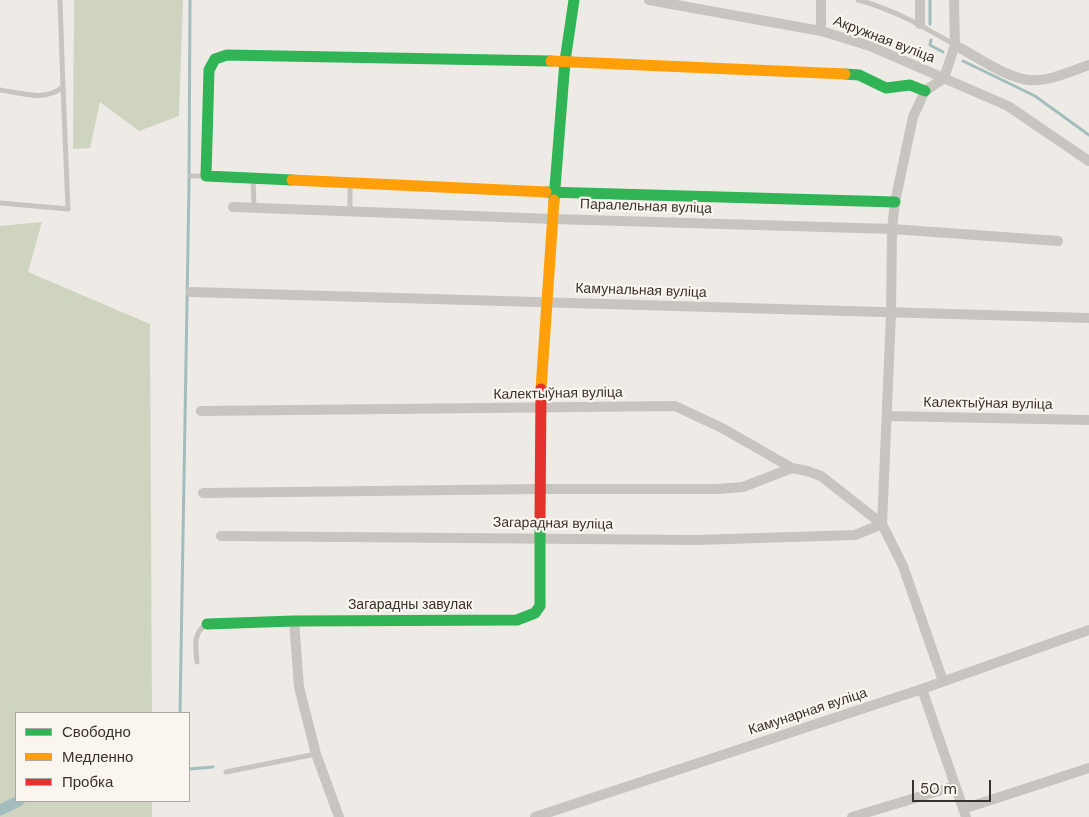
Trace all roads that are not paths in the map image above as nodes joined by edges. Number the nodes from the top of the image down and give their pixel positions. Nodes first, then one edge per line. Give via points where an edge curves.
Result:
1 (60, 0) edge
2 (574, 0) edge
3 (648, 0) edge
4 (821, 0) edge
5 (858, 0) edge
6 (920, 0) edge
7 (954, 0) edge
8 (694, 4) edge
9 (920, 24) junction
10 (821, 31) junction
11 (955, 45) junction
12 (566, 61) junction
13 (1089, 65) edge
14 (944, 78) junction
15 (63, 87) junction
16 (0, 90) edge
17 (926, 91) junction
18 (1089, 161) edge
19 (191, 176) dead end
20 (206, 176) junction
21 (253, 179) junction
22 (350, 183) junction
23 (556, 192) junction
24 (895, 202) junction
25 (0, 203) edge
26 (233, 207) dead end
27 (254, 208) junction
28 (350, 211) junction
29 (553, 219) junction
30 (892, 229) junction
31 (1058, 241) dead end
32 (191, 292) dead end
33 (546, 302) junction
34 (891, 314) junction
35 (1089, 318) edge
36 (540, 408) junction
37 (201, 411) dead end
38 (887, 416) junction
39 (1089, 420) edge
40 (792, 468) junction
41 (541, 489) junction
42 (203, 493) dead end
43 (882, 524) junction
44 (222, 536) dead end
45 (540, 537) junction
46 (294, 621) junction
47 (207, 624) joint
48 (1089, 630) edge
49 (197, 662) dead end
50 (943, 681) junction
51 (922, 689) junction
52 (316, 754) junction
53 (1089, 768) edge
54 (226, 772) dead end
55 (955, 786) junction
56 (964, 813) edge
57 (339, 817) edge
58 (535, 817) edge
59 (852, 817) edge

1 - 15 lane
2 - 12 street, Загарадны завулак
3 - 8 street, Акружная вуліца
4 - 10 street
5 - 9 lane
6 - 9 street
7 - 11 street
8 - 10 street, Акружная вуліца
9 - 11 lane
10 - 14 street, Акружная вуліца via 870,46
11 - 13 street via 1010,75 1030,80 1047,79
11 - 14 street
12 - 17 street via 859,75 877,85 890,88 913,84
12 - 20 street via 248,54 216,57 211,61 209,70
12 - 23 street, Загарадны завулак
14 - 17 street
14 - 18 street, Акружная вуліца via 1008,106
15 - 16 lane via 41,96
15 - 25 lane via 68,209
17 - 24 street via 913,117
19 - 20 lane
20 - 21 street, Паралельная вуліца
21 - 22 street, Паралельная вуліца
21 - 27 lane
22 - 23 street, Паралельная вуліца
22 - 28 lane
23 - 24 street, Паралельная вуліца
23 - 29 street, Загарадны завулак
24 - 30 street
26 - 27 street, Паралельная вуліца
27 - 28 street, Паралельная вуліца
28 - 29 street, Паралельная вуліца
29 - 30 street, Паралельная вуліца
29 - 33 street, Загарадны завулак
30 - 31 street, Паралельная вуліца
30 - 34 street
32 - 33 street, Камунальная вуліца
33 - 34 street, Камунальная вуліца
33 - 36 street, Загарадны завулак
34 - 35 street, Камунальная вуліца
34 - 38 street
36 - 37 street, Калектыўная вуліца
36 - 40 street, Калектыўная вуліца via 675,406 722,428
36 - 41 street, Загарадны завулак
38 - 39 street, Калектыўная вуліца
38 - 43 street
40 - 41 street via 743,487
40 - 43 street, Калектыўная вуліца via 821,476
41 - 42 street
41 - 45 street, Загарадны завулак
43 - 45 street, Загарадная вуліца via 855,535 698,540
43 - 50 street via 903,566
44 - 45 street, Загарадная вуліца
45 - 46 street, Загарадны завулак via 540,606 528,617 517,620
46 - 47 street, Загарадны завулак
46 - 52 street via 299,687
47 - 49 lane via 196,634
48 - 50 street, Камунарная вуліца
50 - 51 street, Камунарная вуліца
51 - 55 street
51 - 58 street, Камунарная вуліца
52 - 54 lane
52 - 57 street
53 - 56 street
55 - 56 street
55 - 59 street

